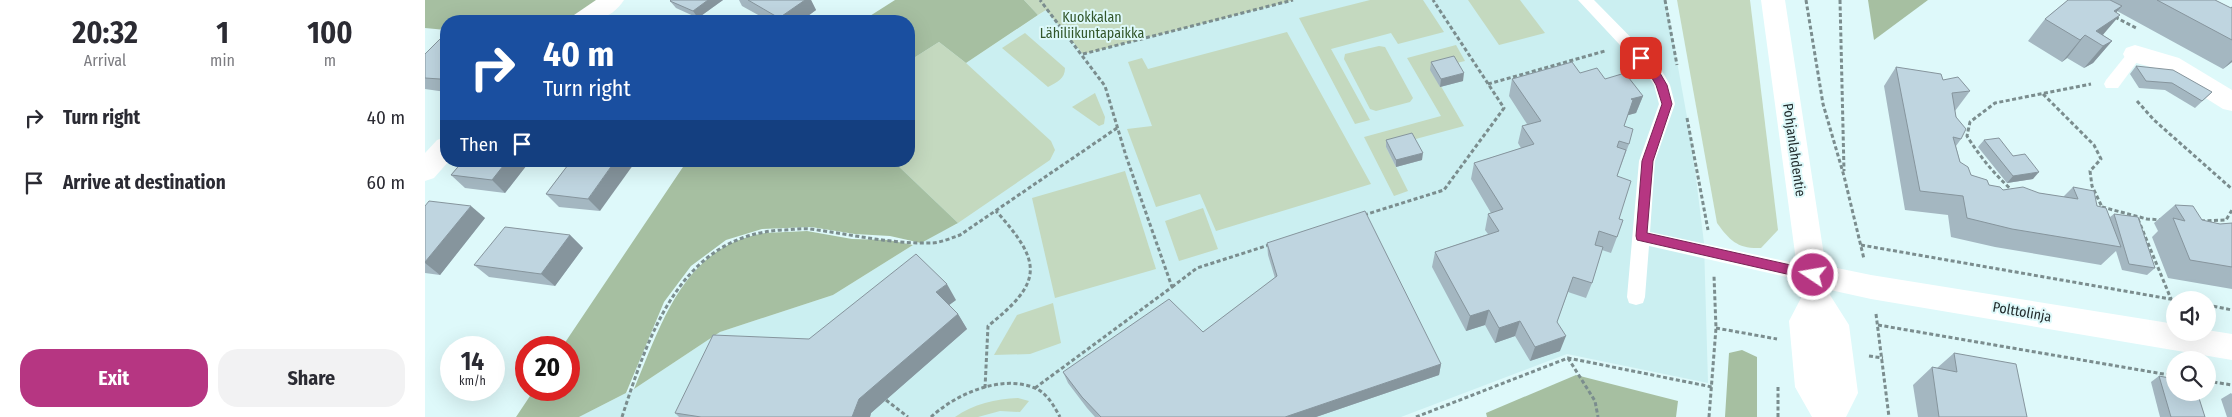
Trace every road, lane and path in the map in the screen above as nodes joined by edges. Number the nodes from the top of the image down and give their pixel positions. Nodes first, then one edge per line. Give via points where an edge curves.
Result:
1 (612, 0) edge
2 (1040, 0) edge
3 (1293, 0) edge
4 (1433, 0) edge
5 (1585, 0) edge
6 (1665, 0) edge
7 (1773, 0) edge
8 (1807, 0) edge
9 (1840, 0) edge
10 (590, 15) edge
11 (1628, 45) junction
12 (1083, 54) junction
13 (2135, 54) joint
14 (1679, 74) dead end
15 (2105, 83) joint
16 (1488, 84) junction
17 (2043, 94) junction
18 (2137, 102) dead end
19 (2232, 102) edge
20 (1686, 110) dead end
21 (1117, 128) junction
22 (440, 154) edge
23 (425, 171) edge
24 (1844, 176) junction
25 (2232, 189) edge
26 (2019, 196) edge
27 (2094, 206) edge
28 (2103, 207) junction
29 (2232, 210) edge
30 (996, 211) junction
31 (2137, 217) junction
32 (1356, 218) edge
33 (2163, 220) dead end
34 (2197, 221) edge
35 (1641, 236) junction
36 (1272, 244) edge
37 (1861, 245) junction
38 (1713, 253) junction
39 (1172, 287) junction
40 (1814, 287) junction
41 (1871, 287) junction
42 (2168, 291) edge
43 (1637, 297) dead end
44 (2166, 298) edge
45 (2216, 307) edge
46 (2232, 310) edge
47 (1878, 325) junction
48 (2232, 347) edge
49 (1568, 358) junction
50 (2166, 374) edge
51 (2216, 382) edge
52 (2232, 385) edge
53 (1712, 387) junction
54 (985, 388) junction
55 (1035, 388) junction
56 (886, 400) dead end
57 (622, 417) edge
58 (908, 417) edge
59 (931, 417) edge
60 (1060, 417) edge
61 (1416, 417) edge
62 (1598, 417) edge
63 (1709, 417) edge
64 (1829, 417) edge
65 (1889, 417) edge

1 - 10 street
2 - 12 path
3 - 12 path
4 - 16 path
5 - 11 lane
6 - 14 path
7 - 40 street, Pohjanlahdentie
8 - 24 path via 1823,104
9 - 24 path
11 - 16 path
11 - 35 lane via 1653,70 1667,104 1647,161
12 - 21 path via 1105,86
13 - 15 lane
13 - 19 street via 2170,64
15 - 17 path
16 - 32 path via 1504,108 1444,190
17 - 26 path via 1995,104 1970,122 1967,136 1977,153 1994,176
17 - 28 path via 2094,145 2101,159 2090,171 2089,180
18 - 25 path
20 - 38 path
21 - 30 path
21 - 39 path
22 - 23 street
24 - 37 path
27 - 28 path
28 - 31 path
29 - 34 path via 2226,220
30 - 54 path via 1018,233 1029,252 1031,272 1025,292 988,326
30 - 57 path via 960,235 932,243 853,237 808,229 763,231 727,242 693,268 666,305 635,377
31 - 33 path
31 - 42 path
35 - 38 lane
35 - 43 lane
36 - 39 path via 1197,268
37 - 41 path
37 - 44 path
38 - 40 lane
38 - 53 path via 1716,328
39 - 55 path
40 - 41 street, Polttolinja
40 - 64 street via 1804,321 1811,387
41 - 47 path
41 - 48 street, Polttolinja
45 - 46 path
47 - 50 path
47 - 65 path
49 - 53 path
49 - 61 path
49 - 62 path via 1595,401
51 - 52 path
53 - 63 path
54 - 55 path via 1007,384
54 - 59 path via 959,397 939,408
55 - 60 path via 1051,402
56 - 58 path

